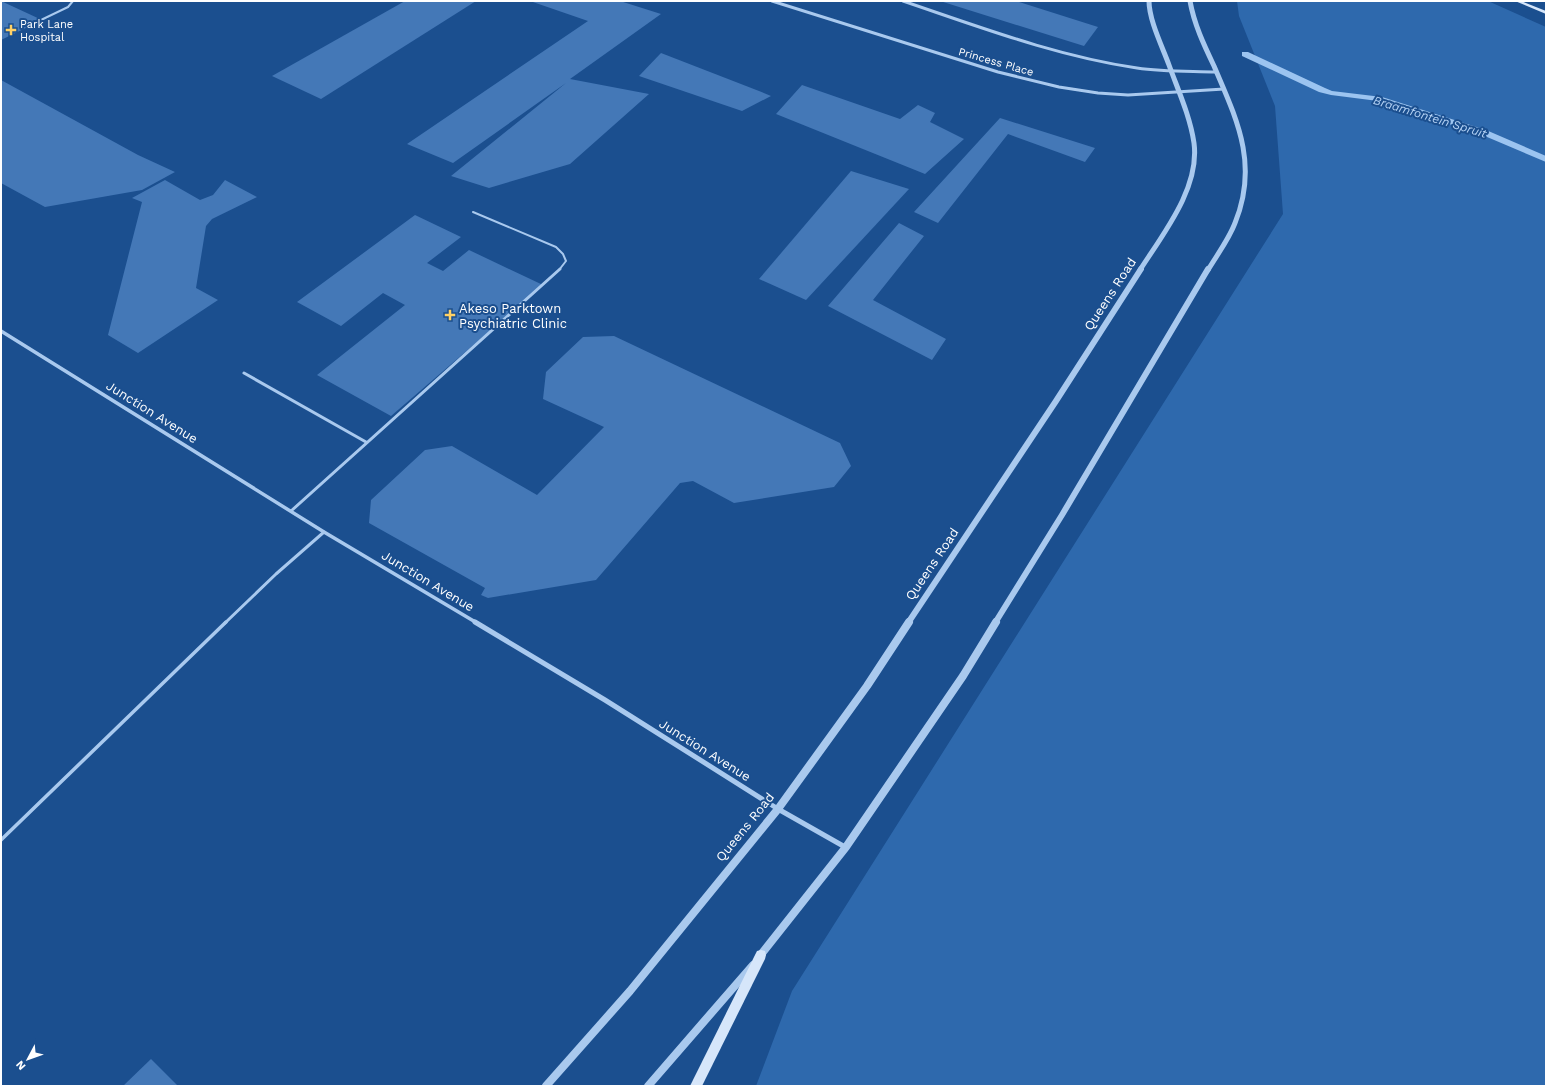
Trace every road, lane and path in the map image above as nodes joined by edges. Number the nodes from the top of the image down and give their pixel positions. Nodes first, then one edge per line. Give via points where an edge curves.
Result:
1 (73, 1) edge
2 (772, 1) edge
3 (903, 1) edge
4 (1149, 1) edge
5 (1190, 1) edge
6 (1517, 1) edge
7 (1546, 13) edge
8 (41, 20) dead end
9 (1171, 71) junction
10 (1216, 72) junction
11 (1224, 90) junction
12 (1180, 91) junction
13 (473, 212) dead end
14 (1, 331) edge
15 (244, 373) dead end
16 (366, 442) junction
17 (290, 511) junction
18 (324, 532) junction
19 (778, 809) junction
20 (1, 840) edge
21 (846, 847) junction
22 (761, 955) junction
23 (546, 1086) edge
24 (648, 1086) edge
25 (696, 1086) edge

1 - 8 lane via 68,7
2 - 12 street, Princess Place via 998,72 1059,87 1128,95
3 - 9 street via 1059,52 1138,69
4 - 9 street, Queens Road via 1149,8
5 - 10 street via 1205,48
6 - 7 main road
9 - 10 street
9 - 12 street, Queens Road
10 - 11 street
11 - 12 street, Princess Place
11 - 21 street via 1246,156 1243,200 1235,224 963,676
12 - 19 street, Queens Road via 1194,144 1193,168 1187,191 1177,210 1056,401 867,686
13 - 16 lane via 554,246 561,250 566,261
14 - 17 street, Junction Avenue
15 - 16 lane
16 - 17 lane
17 - 18 street, Junction Avenue
18 - 19 street, Junction Avenue via 599,696
18 - 20 lane via 271,579
19 - 21 street, Junction Avenue
19 - 23 street, Queens Road via 630,991
21 - 22 street
22 - 24 street
22 - 25 main road

